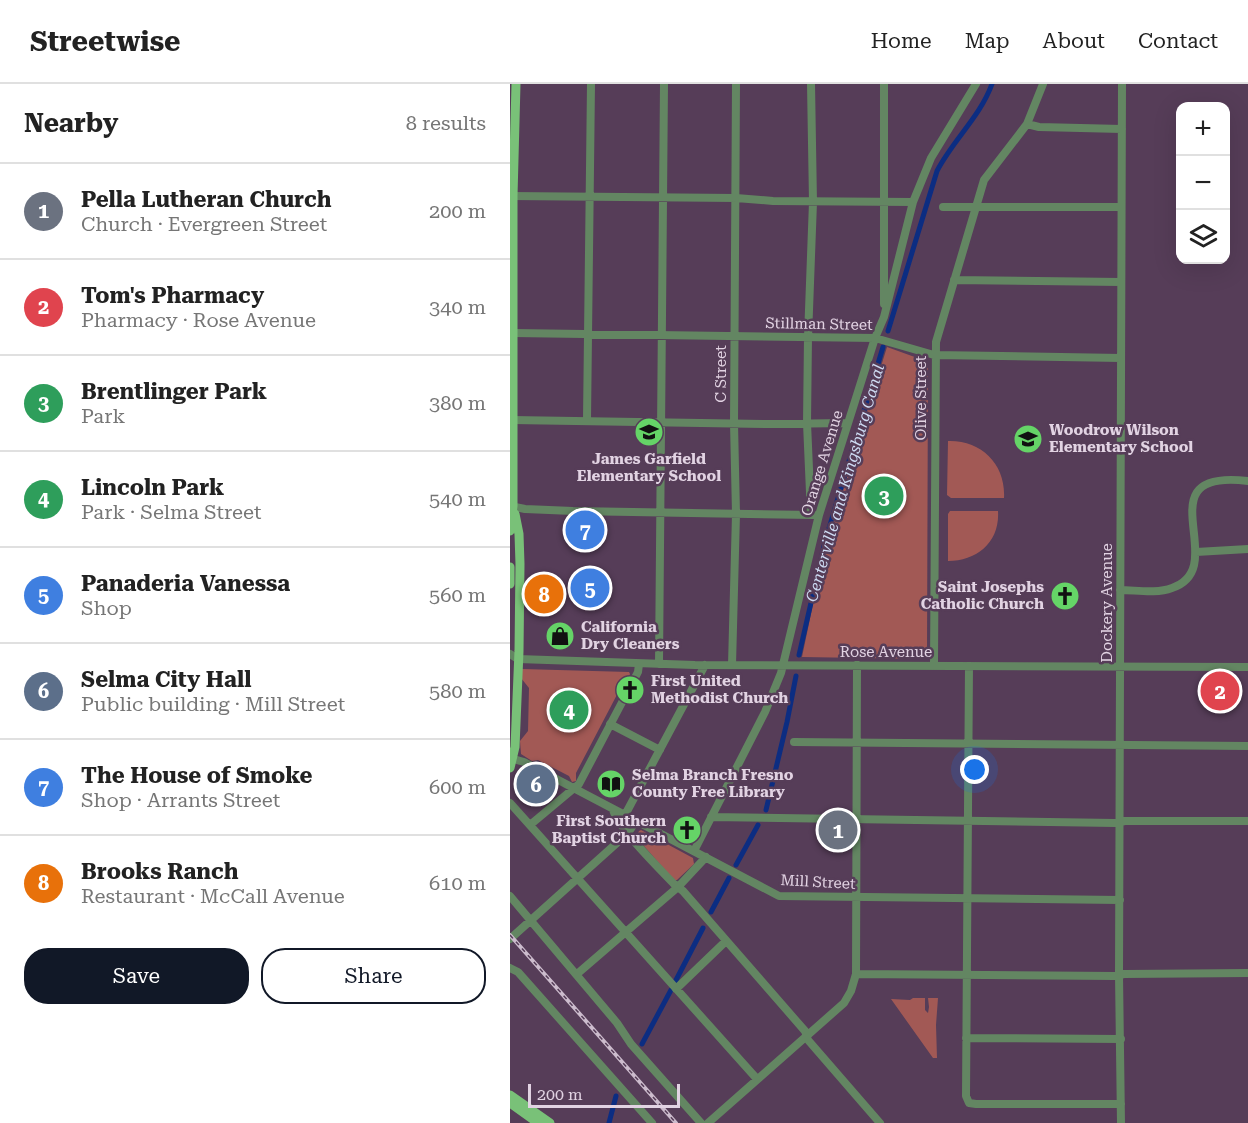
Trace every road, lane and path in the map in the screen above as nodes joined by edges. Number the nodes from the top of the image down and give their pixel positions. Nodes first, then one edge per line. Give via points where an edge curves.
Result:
1 (516, 84) edge
2 (591, 84) edge
3 (664, 84) edge
4 (736, 84) edge
5 (811, 84) edge
6 (884, 84) edge
7 (976, 84) edge
8 (1043, 84) edge
9 (1122, 84) edge
10 (513, 119) edge
11 (1027, 124) junction
12 (1122, 129) junction
13 (512, 196) edge
14 (591, 196) junction
15 (663, 198) junction
16 (736, 198) junction
17 (813, 202) junction
18 (884, 202) junction
19 (913, 202) junction
20 (943, 207) dead end
21 (975, 207) junction
22 (1121, 207) junction
23 (512, 276) edge
24 (954, 280) junction
25 (1121, 282) junction
26 (884, 317) junction
27 (513, 333) junction
28 (588, 335) junction
29 (661, 335) junction
30 (735, 336) junction
31 (808, 337) junction
32 (875, 338) junction
33 (934, 355) junction
34 (512, 358) edge
35 (1121, 358) junction
36 (512, 420) junction
37 (587, 420) junction
38 (661, 422) junction
39 (734, 423) junction
40 (807, 423) junction
41 (848, 423) junction
42 (511, 432) edge
43 (1248, 481) edge
44 (512, 506) edge
45 (660, 512) junction
46 (736, 514) junction
47 (815, 515) junction
48 (510, 531) edge
49 (1248, 549) edge
50 (1196, 552) junction
51 (510, 567) edge
52 (510, 584) edge
53 (1120, 590) junction
54 (510, 645) edge
55 (518, 656) edge
56 (639, 664) junction
57 (659, 664) junction
58 (705, 665) junction
59 (732, 665) junction
60 (783, 665) junction
61 (857, 665) junction
62 (934, 666) junction
63 (969, 666) junction
64 (1120, 667) junction
65 (1248, 667) edge
66 (610, 724) junction
67 (794, 742) dead end
68 (857, 742) junction
69 (968, 744) junction
70 (1120, 745) junction
71 (1248, 746) edge
72 (660, 750) junction
73 (511, 759) edge
74 (574, 788) junction
75 (510, 803) edge
76 (613, 809) junction
77 (625, 815) junction
78 (711, 818) junction
79 (856, 820) junction
80 (636, 821) junction
81 (968, 821) junction
82 (1248, 821) edge
83 (1120, 822) junction
84 (530, 825) junction
85 (628, 834) junction
86 (694, 851) junction
87 (706, 857) junction
88 (578, 878) junction
89 (678, 887) junction
90 (510, 896) edge
91 (856, 898) junction
92 (967, 899) junction
93 (1120, 900) junction
94 (529, 921) junction
95 (626, 932) junction
96 (510, 939) edge
97 (726, 941) junction
98 (510, 968) edge
99 (1248, 973) edge
100 (577, 974) junction
101 (856, 974) junction
102 (966, 975) junction
103 (1119, 975) junction
104 (676, 989) junction
105 (807, 1035) junction
106 (966, 1038) junction
107 (1121, 1039) junction
108 (757, 1079) junction
109 (510, 1095) edge
110 (510, 1103) edge
111 (1121, 1104) junction
112 (538, 1123) edge
113 (550, 1123) edge
114 (652, 1123) edge
115 (701, 1123) edge
116 (708, 1123) edge
117 (880, 1123) edge
118 (1121, 1123) edge

1 - 10 main road
2 - 14 street
3 - 15 street
4 - 16 street, C Street
5 - 17 street
6 - 18 street
7 - 19 street, Orange Avenue via 931,158
8 - 11 street, Olive Street
9 - 12 street, Dockery Avenue
10 - 13 main road
11 - 12 street
11 - 21 street, Olive Street via 987,175
12 - 22 street, Dockery Avenue
13 - 14 street
13 - 23 main road
14 - 15 street
14 - 28 street
15 - 16 street
15 - 29 street
16 - 17 street
16 - 30 street, C Street
17 - 18 street
17 - 31 street
18 - 19 street
18 - 26 street
19 - 26 street, Orange Avenue
20 - 21 street
21 - 22 street
21 - 24 street, Olive Street
22 - 25 street, Dockery Avenue
23 - 27 main road
24 - 25 street
24 - 33 street, Olive Street
25 - 35 street, Dockery Avenue
26 - 32 street, Orange Avenue
27 - 28 street, Stillman Street
27 - 34 main road
28 - 29 street, Stillman Street
28 - 37 street
29 - 30 street, Stillman Street
29 - 38 street
30 - 31 street, Stillman Street
30 - 39 street, C Street
31 - 32 street, Stillman Street
31 - 40 street
32 - 33 street, Stillman Street
32 - 41 street, Orange Avenue
33 - 35 street, Stillman Street
33 - 62 street, Olive Street
34 - 36 main road
35 - 53 street, Dockery Avenue
36 - 37 street
36 - 42 main road
37 - 38 street
38 - 39 street
38 - 45 street
39 - 40 street
39 - 46 street, C Street
40 - 41 street
40 - 47 street
41 - 47 street, Orange Avenue
42 - 44 main road
43 - 50 street via 1215,480 1197,493 1191,511
44 - 45 street
44 - 48 main road
44 - 55 main road via 519,544
45 - 46 street
45 - 57 street
46 - 47 street
46 - 59 street, C Street
47 - 60 street, Orange Avenue
49 - 50 street
50 - 53 street via 1192,572 1179,585 1164,590
51 - 52 main road
53 - 64 street, Dockery Avenue
54 - 55 street
55 - 56 street, Rose Avenue
55 - 73 main road via 515,747
56 - 57 street, Rose Avenue
56 - 66 street
57 - 58 street, Rose Avenue
58 - 59 street, Rose Avenue
58 - 72 street
59 - 60 street, Rose Avenue
60 - 61 street, Rose Avenue
60 - 78 street, Orange Avenue via 765,712
61 - 62 street, Rose Avenue
61 - 68 street
62 - 63 street, Rose Avenue
63 - 64 street, Rose Avenue
63 - 69 street
64 - 65 street, Rose Avenue
64 - 70 street, Dockery Avenue
66 - 72 street
66 - 74 street
67 - 68 street
68 - 69 street
68 - 79 street
69 - 70 street
69 - 81 street
70 - 71 street
70 - 83 street, Dockery Avenue
72 - 77 street
73 - 74 street, Mill Street via 525,762
74 - 76 street, Mill Street
74 - 84 street
75 - 84 street
76 - 77 street, Mill Street
76 - 85 street
77 - 80 street, Mill Street
78 - 79 street
78 - 86 street, Orange Avenue
79 - 81 street
79 - 91 street
80 - 85 street
80 - 86 street, Mill Street
81 - 83 street
81 - 92 street
82 - 83 street
83 - 93 street, Dockery Avenue
84 - 88 street
85 - 88 street
85 - 89 street
86 - 87 street, Mill Street
87 - 89 street
87 - 91 street, Mill Street via 780,896
88 - 94 street
88 - 95 street
89 - 95 street
89 - 97 street
90 - 94 street
91 - 92 street, Mill Street
91 - 101 street
92 - 93 street, Mill Street
92 - 102 street
93 - 103 street, Dockery Avenue
94 - 96 street
94 - 100 street
95 - 100 street
95 - 104 street
97 - 104 street
97 - 105 street
98 - 114 street via 518,972
99 - 103 street
100 - 115 street via 631,1044
101 - 102 street
101 - 105 street via 844,1003
102 - 103 street
102 - 106 street
103 - 107 street, Dockery Avenue
104 - 108 street
105 - 108 street
105 - 117 street
106 - 107 street
106 - 111 street via 969,1103
107 - 111 street, Dockery Avenue
108 - 116 street
109 - 113 main road
110 - 112 main road
111 - 118 street, Dockery Avenue

